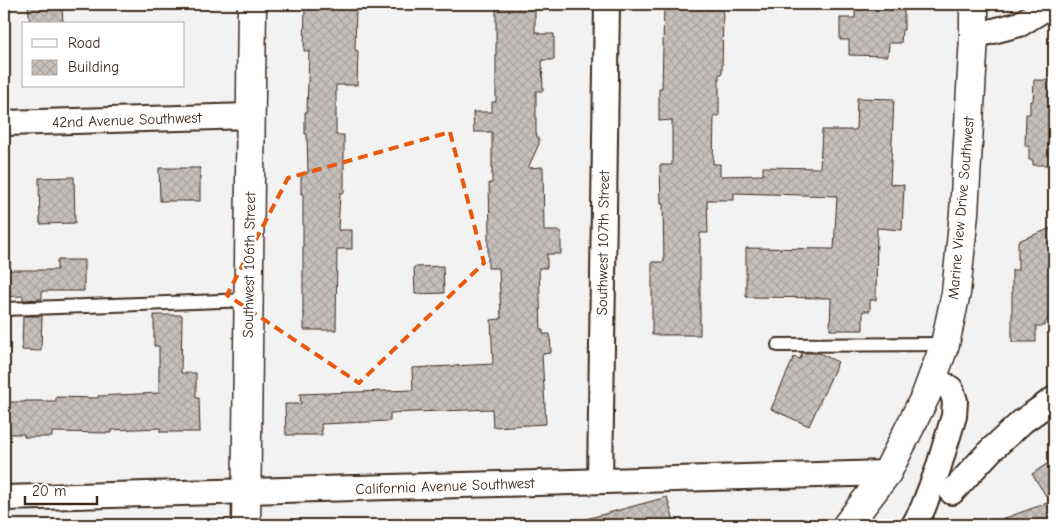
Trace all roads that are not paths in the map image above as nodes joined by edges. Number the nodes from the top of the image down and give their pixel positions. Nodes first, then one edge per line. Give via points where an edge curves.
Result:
1 (252, 4) edge
2 (607, 4) edge
3 (974, 4) edge
4 (1052, 4) edge
5 (974, 36) junction
6 (251, 116) junction
7 (4, 124) edge
8 (249, 300) junction
9 (4, 309) edge
10 (945, 344) junction
11 (778, 345) dead end
12 (932, 378) junction
13 (1054, 399) edge
14 (887, 473) junction
15 (600, 481) junction
16 (246, 491) junction
17 (952, 492) dead end
18 (4, 498) edge
19 (246, 525) edge
20 (847, 525) edge
21 (914, 525) edge

1 - 6 street, Southwest 106th Street
2 - 15 street, Southwest 107th Street
3 - 5 street, Marine View Drive Southwest
4 - 5 street via 1020,24
5 - 10 street, Marine View Drive Southwest via 964,214 956,293
6 - 7 street, 42nd Avenue Southwest
6 - 8 street, Southwest 106th Street
8 - 9 lane
8 - 16 street, Southwest 106th Street
10 - 11 lane
10 - 12 street, Marine View Drive Southwest
12 - 14 street, Marine View Drive Southwest
12 - 21 street via 951,389 955,401 954,416 938,469
13 - 17 street via 1016,427
14 - 15 street, California Avenue Southwest
14 - 20 street, Marine View Drive Southwest
15 - 16 street, California Avenue Southwest
16 - 18 street, California Avenue Southwest
16 - 19 street, Southwest 106th Street

